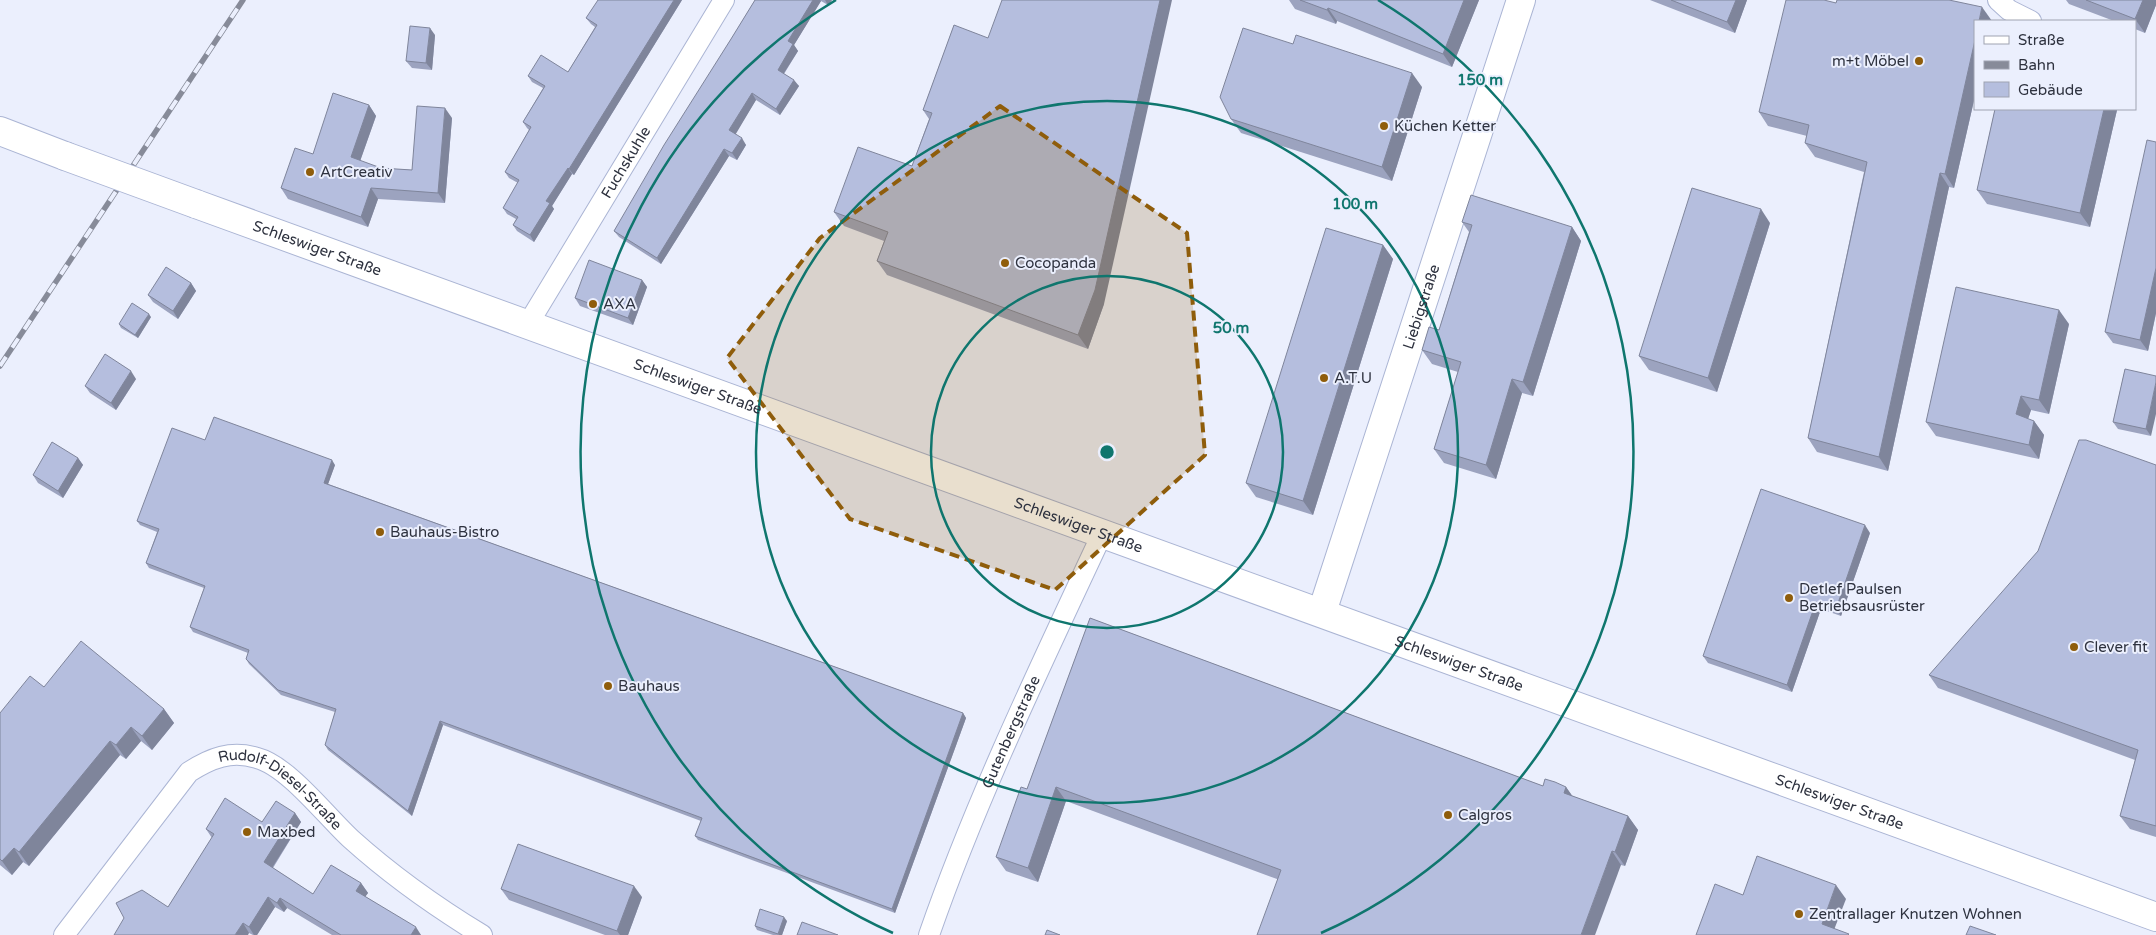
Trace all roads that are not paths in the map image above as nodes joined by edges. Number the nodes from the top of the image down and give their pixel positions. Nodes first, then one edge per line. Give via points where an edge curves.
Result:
1 (724, 0) edge
2 (1521, 0) edge
3 (1998, 0) edge
4 (2029, 20) edge
5 (0, 131) edge
6 (528, 324) junction
7 (1103, 532) junction
8 (1322, 612) junction
9 (2156, 917) edge
10 (64, 935) edge
11 (482, 935) edge
12 (929, 935) edge

1 - 6 street, Fuchskuhle
2 - 8 main road, Liebigstraße
3 - 4 street via 2008,10
5 - 6 main road, Schleswiger Straße, bridge
6 - 7 main road, Schleswiger Straße
7 - 8 main road, Schleswiger Straße
7 - 12 street, Gutenbergstraße via 957,857
8 - 9 main road, Schleswiger Straße
10 - 11 street, Rudolf-Diesel-Straße via 190,772 210,759 234,754 258,758 283,772 352,839 440,909

